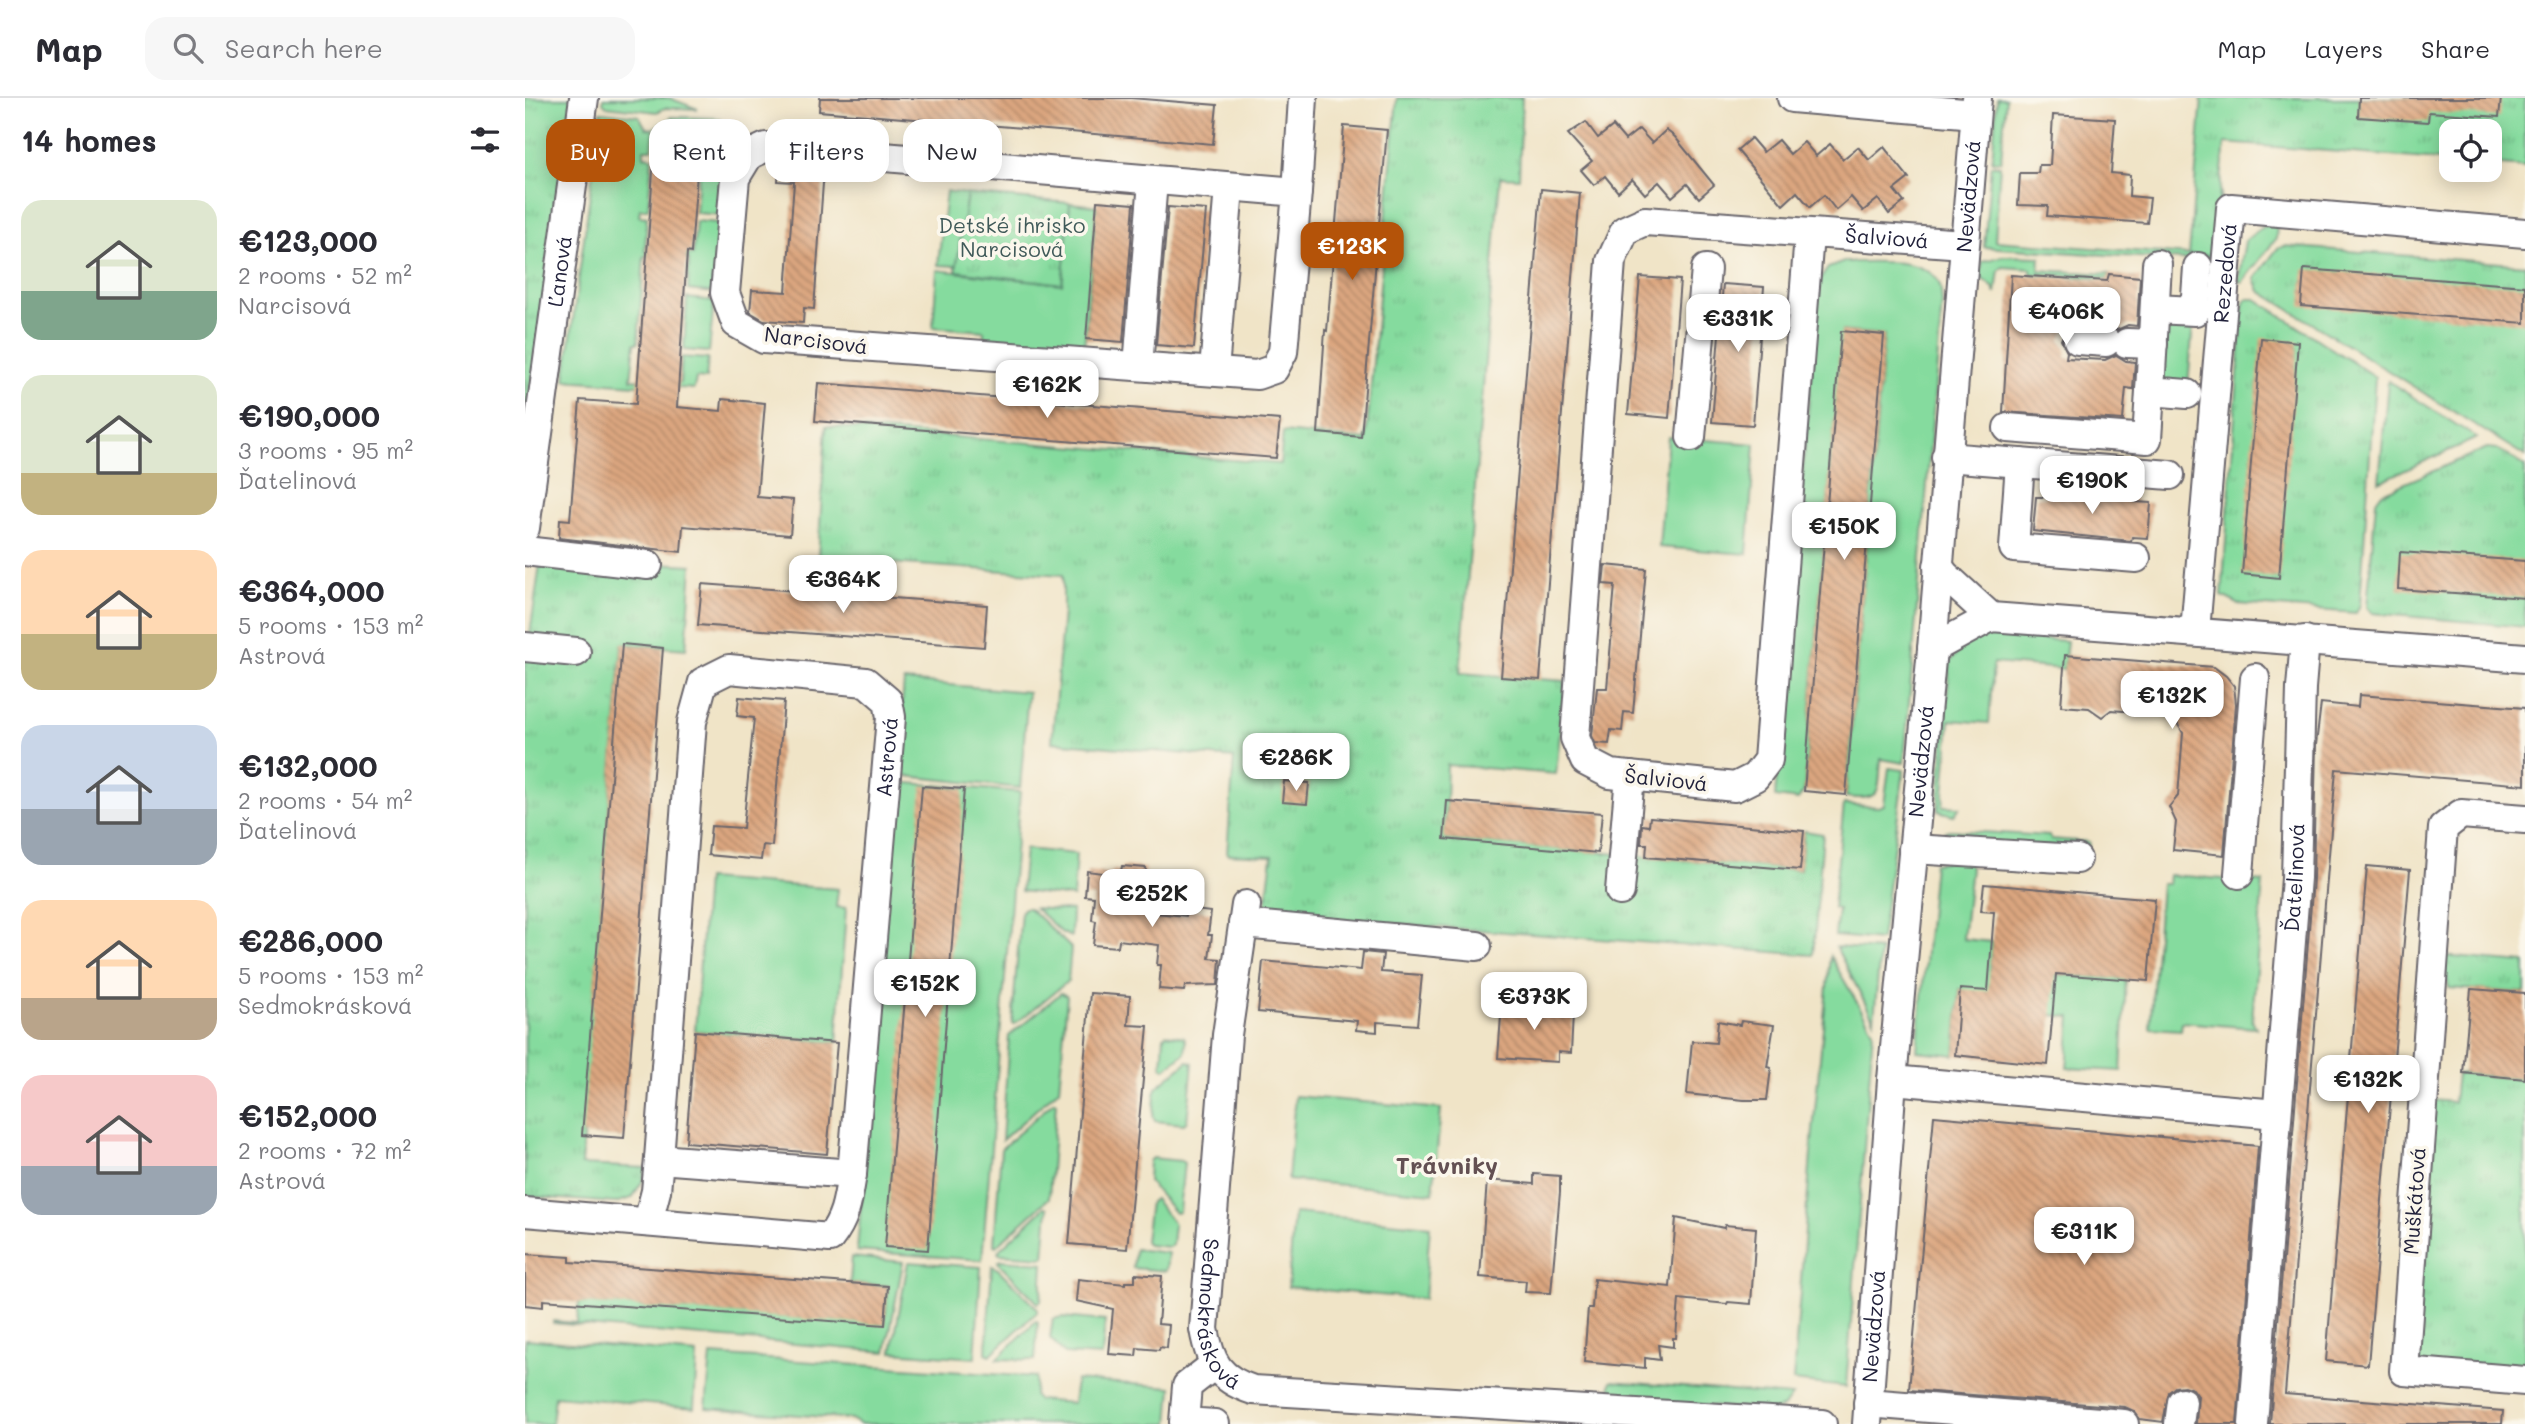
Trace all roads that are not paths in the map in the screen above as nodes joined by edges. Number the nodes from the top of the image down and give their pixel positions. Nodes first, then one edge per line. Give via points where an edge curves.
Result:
1 (584, 98) edge
2 (1303, 98) edge
3 (1791, 98) edge
4 (1976, 106) edge
5 (1153, 181) junction
6 (1229, 187) junction
7 (1297, 192) junction
8 (2525, 233) edge
9 (1809, 235) junction
10 (1964, 244) junction
11 (2157, 264) dead end
12 (2197, 267) dead end
13 (1706, 269) dead end
14 (2155, 309) junction
15 (1138, 366) junction
16 (1214, 371) junction
17 (2150, 391) junction
18 (2187, 394) dead end
19 (2008, 429) dead end
20 (1691, 437) dead end
21 (1946, 457) junction
22 (2020, 463) junction
23 (2170, 475) dead end
24 (525, 528) edge
25 (525, 551) edge
26 (2136, 558) dead end
27 (648, 565) dead end
28 (1938, 566) junction
29 (1991, 617) junction
30 (2195, 631) junction
31 (2305, 640) junction
32 (525, 647) edge
33 (1932, 649) junction
34 (576, 652) dead end
35 (2525, 657) edge
36 (2255, 678) dead end
37 (1630, 776) junction
38 (2525, 819) edge
39 (1913, 849) junction
40 (2077, 859) dead end
41 (2239, 874) dead end
42 (1620, 891) dead end
43 (1477, 946) dead end
44 (1892, 1080) junction
45 (2277, 1114) junction
46 (659, 1158) junction
47 (852, 1174) junction
48 (525, 1212) edge
49 (648, 1222) junction
50 (1214, 1365) junction
51 (2525, 1381) edge
52 (1418, 1412) edge
53 (1868, 1413) edge
54 (1494, 1414) edge
55 (1215, 1424) edge
56 (1822, 1424) edge
57 (2124, 1424) edge
58 (2253, 1424) edge

1 - 24 street, Ľanová
2 - 7 street, Narcisová
3 - 4 street
4 - 10 street, Nevädzová
5 - 6 street, Narcisová
5 - 15 street
5 - 15 street, Narcisová via 766,147 749,155 735,178 725,293 736,323 764,339
6 - 7 street, Narcisová
6 - 16 street
7 - 16 street, Narcisová via 1283,352 1274,369 1257,374
8 - 30 street, Rezedová via 2231,208
9 - 10 street, Šalviová
9 - 37 street, Šalviová via 1768,760 1755,777 1735,787
9 - 37 street, Šalviová via 1645,221 1625,230 1611,261 1575,738 1585,761 1609,774
10 - 21 street, Nevädzová
11 - 14 street
12 - 14 street via 2195,311
13 - 20 street
14 - 17 street via 2121,339
15 - 16 street, Narcisová
17 - 18 street
17 - 19 street via 2147,439
21 - 22 street
21 - 28 street, Nevädzová
22 - 23 street
22 - 26 street via 2014,548
25 - 27 street
28 - 29 street
28 - 33 street, Nevädzová
29 - 30 street
29 - 33 street
30 - 31 street
31 - 35 street
31 - 45 street, Ďatelinová via 2296,878
32 - 34 street
33 - 39 street, Nevädzová
36 - 41 street
37 - 42 street
38 - 51 street, Muškátová via 2461,814 2444,828 2404,1371
39 - 40 street
39 - 44 street, Nevädzová
43 - 50 street, Sedmokrásková via 1245,915 1227,1035 1203,1329
44 - 45 street
44 - 53 street, Nevädzová
45 - 58 street, Ďatelinová
46 - 47 street
46 - 47 street, Astrová via 692,722 703,682 729,668 866,682 888,701 891,717
46 - 49 street, Astrová
47 - 49 street, Astrová via 847,1210 829,1238
48 - 49 street, Astrová
50 - 52 street, Sedmokrásková via 1234,1384 1253,1390
50 - 55 street via 1187,1386 1184,1422
52 - 54 street, Sedmokrásková
53 - 57 street
54 - 56 street, Sedmokrásková

